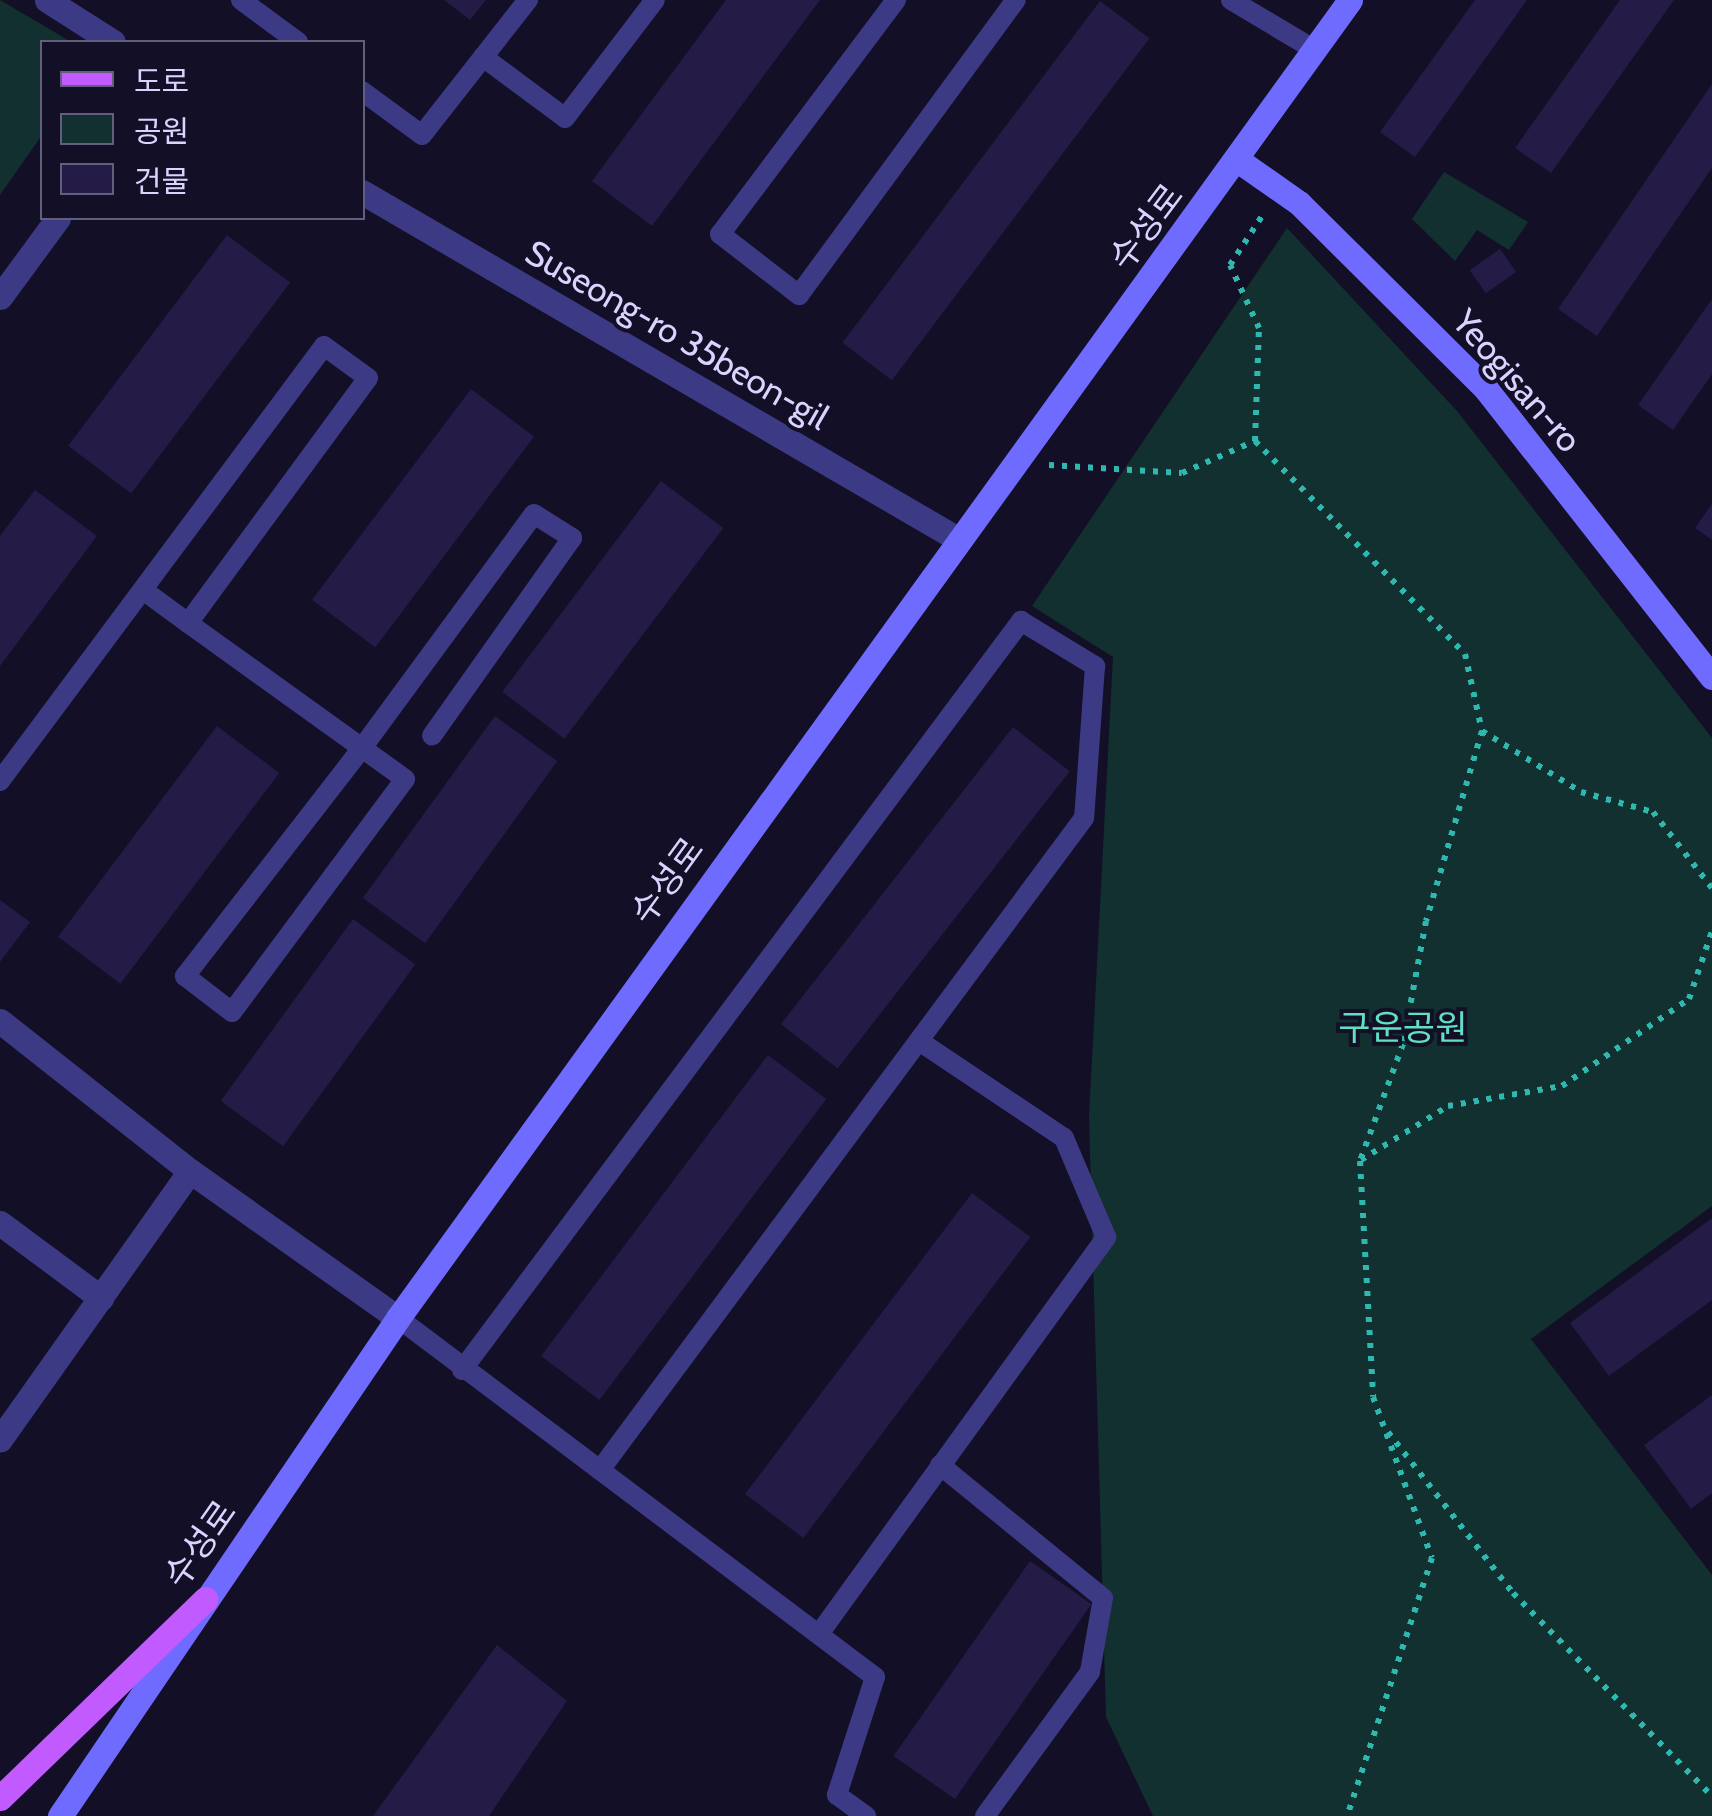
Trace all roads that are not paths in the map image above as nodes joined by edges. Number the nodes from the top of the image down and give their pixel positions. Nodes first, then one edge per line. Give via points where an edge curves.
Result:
1 (46, 0) edge
2 (241, 0) edge
3 (528, 0) edge
4 (655, 0) edge
5 (896, 0) edge
6 (1016, 0) edge
7 (1232, 0) edge
8 (1350, 0) edge
9 (109, 40) edge
10 (295, 40) edge
11 (1316, 50) junction
12 (483, 57) junction
13 (365, 92) edge
14 (1239, 160) junction
15 (365, 194) edge
16 (57, 220) edge
17 (0, 297) edge
18 (956, 538) junction
19 (143, 590) junction
20 (188, 623) junction
21 (1712, 677) edge
22 (432, 736) dead end
23 (362, 748) junction
24 (0, 781) edge
25 (0, 1022) edge
26 (919, 1041) junction
27 (190, 1171) junction
28 (0, 1223) edge
29 (100, 1298) junction
30 (398, 1318) junction
31 (462, 1370) junction
32 (0, 1439) edge
33 (940, 1465) junction
34 (600, 1470) junction
35 (205, 1598) junction
36 (818, 1634) junction
37 (0, 1798) edge
38 (60, 1816) edge
39 (866, 1816) edge
40 (985, 1816) edge

1 - 9 street
2 - 10 lane
3 - 12 lane
4 - 12 lane via 566,118
5 - 6 lane via 720,234 800,295
7 - 11 lane
8 - 11 street, 수성로
11 - 14 street, 수성로
12 - 13 lane via 422,135
14 - 18 street, 수성로
14 - 21 street, Yeogisan-ro via 1280,189 1486,389
15 - 18 street, Suseong-ro 35beon-gil
16 - 17 street
18 - 30 street, 수성로
19 - 20 lane
19 - 20 lane via 324,346 368,378
19 - 24 lane
20 - 23 lane
22 - 23 lane via 572,538 534,514
23 - 23 lane via 184,976 232,1012 405,779
25 - 27 street
26 - 31 lane via 1084,818 1095,666 1022,620
26 - 33 lane via 1064,1138 1106,1237
26 - 34 lane
27 - 29 street
27 - 30 street
28 - 29 street
29 - 32 street
30 - 31 lane
30 - 35 street, 수성로
31 - 34 lane
33 - 36 lane
33 - 40 lane via 1103,1598 1090,1672
34 - 36 lane
35 - 37 main road
35 - 38 street, 수성로
36 - 39 lane via 875,1677 837,1795

